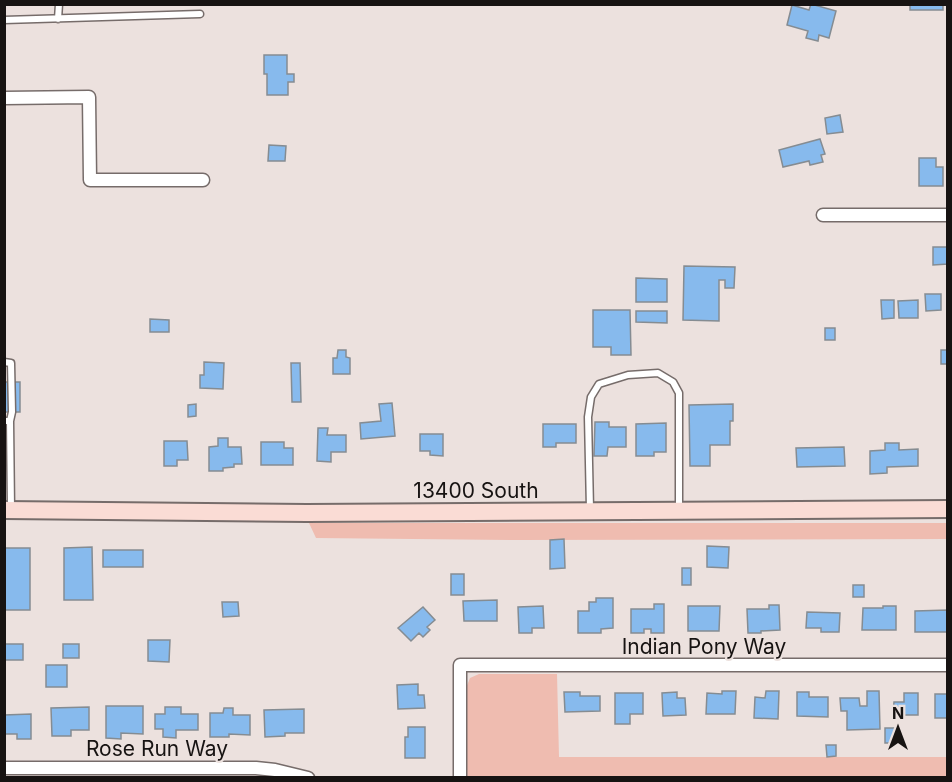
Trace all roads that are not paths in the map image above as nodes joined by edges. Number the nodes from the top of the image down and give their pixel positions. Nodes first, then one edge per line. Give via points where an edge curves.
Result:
1 (59, 4) edge
2 (200, 14) dead end
3 (58, 19) junction
4 (4, 20) edge
5 (4, 98) edge
6 (203, 180) dead end
7 (823, 215) dead end
8 (948, 215) edge
9 (4, 362) edge
10 (7, 421) edge
11 (8, 456) edge
12 (948, 509) edge
13 (8, 510) edge
14 (679, 511) junction
15 (590, 512) junction
16 (948, 665) edge
17 (4, 768) edge
18 (162, 773) edge
19 (308, 777) edge
20 (460, 777) edge

1 - 3 lane
2 - 3 lane
3 - 4 lane
5 - 6 street via 89,97 90,180
7 - 8 street
9 - 10 lane via 11,363 12,412
10 - 11 lane
11 - 13 lane
12 - 14 main road, 13400 South
13 - 15 main road, 13400 South
14 - 15 main road, 13400 South
14 - 15 lane via 679,393 674,382 658,373 627,375 599,384 591,397
16 - 20 street, Indian Pony Way via 460,666
17 - 18 street, Rose Run Way
18 - 19 street, Rose Run Way via 265,768

